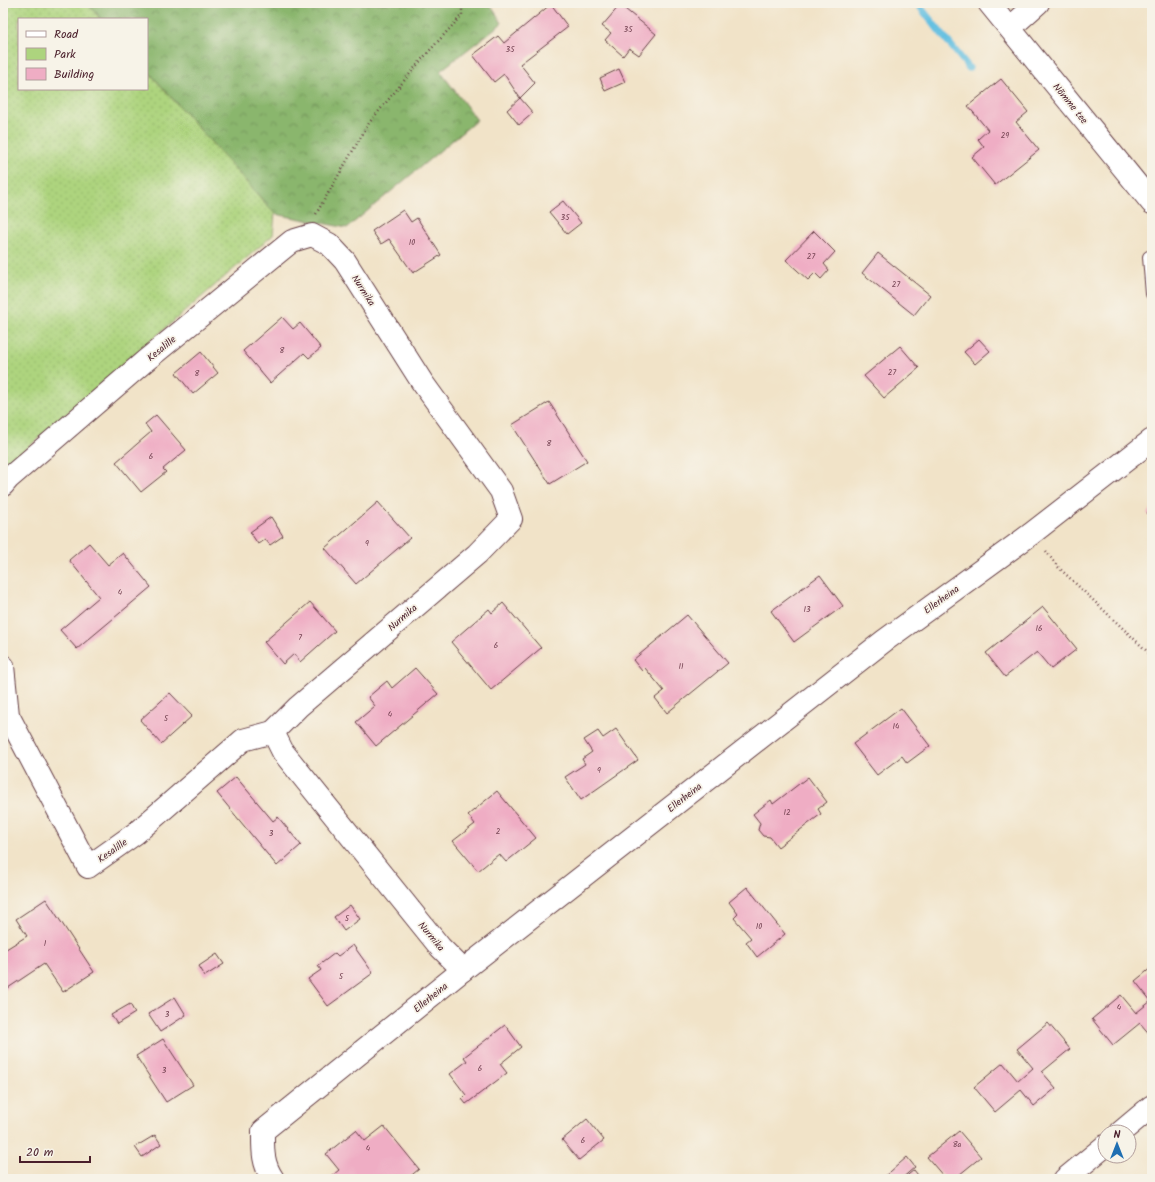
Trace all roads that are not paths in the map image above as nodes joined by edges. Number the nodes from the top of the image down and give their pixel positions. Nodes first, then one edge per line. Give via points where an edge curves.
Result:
1 (990, 3) edge
2 (1038, 3) edge
3 (1010, 28) junction
4 (1152, 203) edge
5 (329, 244) joint
6 (1149, 257) dead end
7 (1152, 294) edge
8 (1152, 440) edge
9 (3, 485) edge
10 (3, 666) edge
11 (273, 732) junction
12 (463, 970) junction
13 (1152, 1106) edge
14 (1131, 1124) edge
15 (1097, 1153) edge
16 (273, 1179) edge
17 (1065, 1179) edge

1 - 3 street, Nõmme tee
2 - 3 street
3 - 4 street, Nõmme tee
5 - 9 street, Kesalille via 312,236 292,241 145,361
5 - 11 street, Nurmika via 345,260 422,382 501,490 511,519 477,554 298,707
6 - 7 lane
8 - 12 street, Ellerheina via 1032,534 884,641
10 - 11 street, Kesalille via 8,715 88,867 136,833 243,740
11 - 12 street, Nurmika via 283,752 440,947
12 - 16 street, Ellerheina via 263,1132 263,1158
13 - 14 street
15 - 17 street

